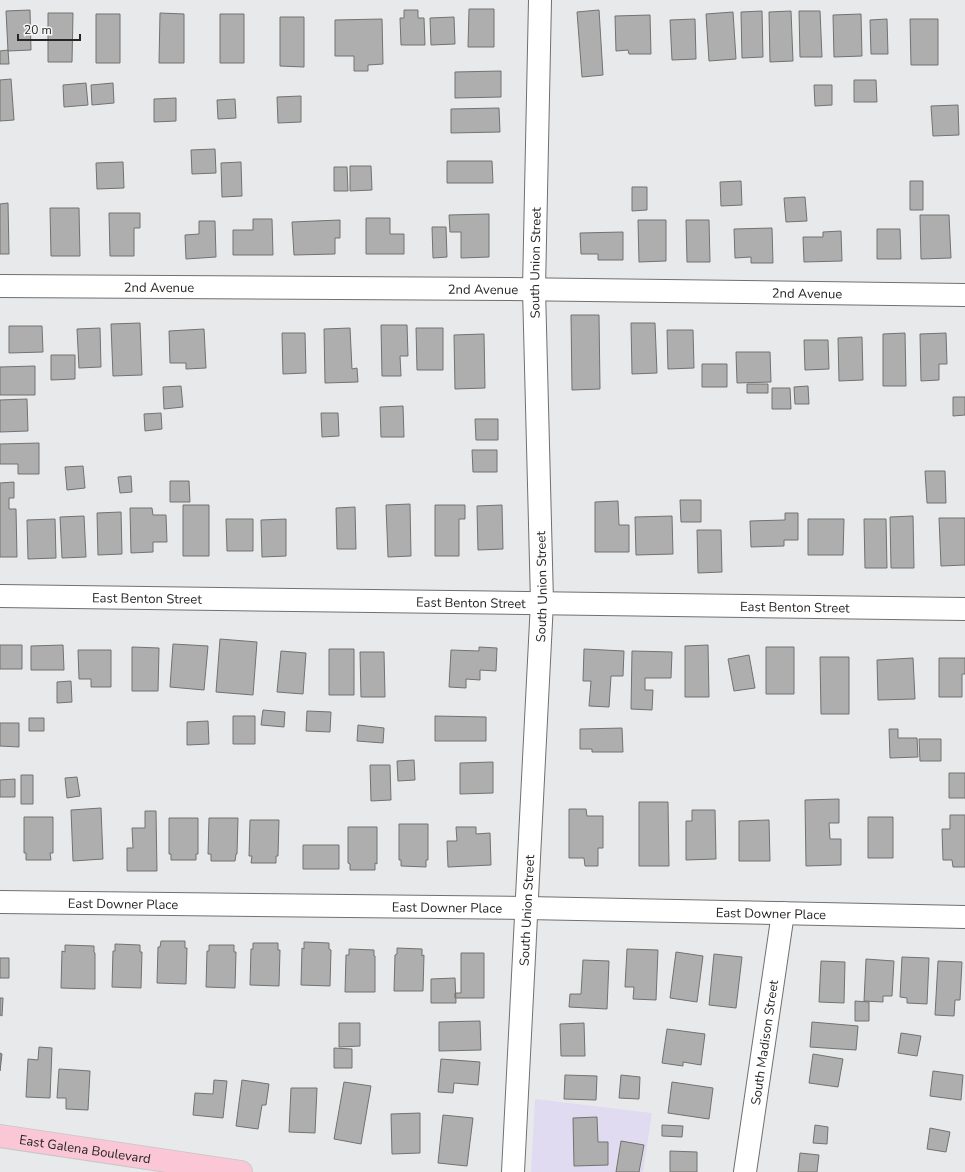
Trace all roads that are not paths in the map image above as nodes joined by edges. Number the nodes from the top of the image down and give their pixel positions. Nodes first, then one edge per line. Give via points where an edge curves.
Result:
1 (540, 0) edge
2 (0, 286) edge
3 (534, 290) junction
4 (965, 295) edge
5 (0, 596) edge
6 (542, 602) junction
7 (965, 609) edge
8 (0, 902) edge
9 (527, 908) junction
10 (783, 913) junction
11 (965, 917) edge
12 (0, 1136) edge
13 (234, 1171) edge
14 (513, 1172) edge
15 (745, 1172) edge

1 - 3 street, South Union Street
2 - 3 street, 2nd Avenue
3 - 4 street, 2nd Avenue
3 - 6 street, South Union Street
5 - 6 street, East Benton Street
6 - 7 street, East Benton Street
6 - 9 street, South Union Street
8 - 9 street, East Downer Place
9 - 10 street, East Downer Place
9 - 14 street, South Union Street
10 - 11 street, East Downer Place
10 - 15 street, South Madison Street
12 - 13 main road, East Galena Boulevard

